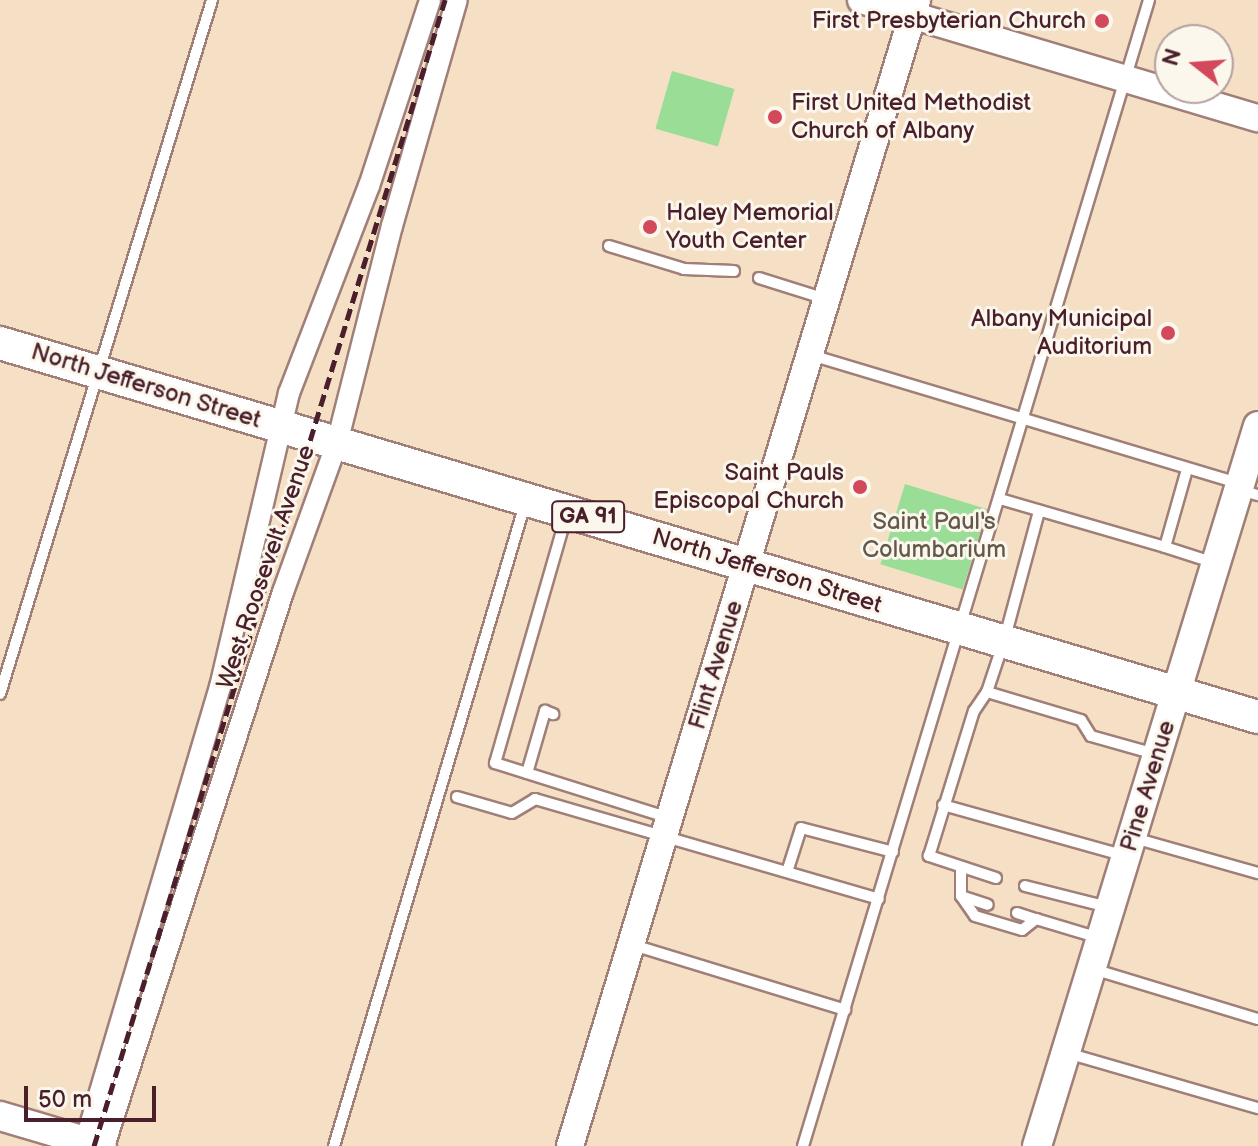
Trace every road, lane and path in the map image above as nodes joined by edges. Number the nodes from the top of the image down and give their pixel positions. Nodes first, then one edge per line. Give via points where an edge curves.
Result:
1 (212, 0) edge
2 (430, 0) edge
3 (457, 0) edge
4 (861, 0) edge
5 (1149, 0) edge
6 (914, 8) edge
7 (1125, 78) junction
8 (1258, 118) edge
9 (609, 246) dead end
10 (734, 271) dead end
11 (759, 278) dead end
12 (826, 299) junction
13 (0, 343) edge
14 (809, 355) junction
15 (98, 372) junction
16 (1024, 419) junction
17 (280, 426) junction
18 (1258, 426) edge
19 (337, 443) junction
20 (1187, 469) junction
21 (1246, 489) edge
22 (527, 499) junction
23 (1000, 499) junction
24 (568, 511) junction
25 (1039, 511) junction
26 (1165, 547) junction
27 (1216, 563) junction
28 (746, 565) junction
29 (962, 629) junction
30 (1004, 641) junction
31 (987, 692) junction
32 (1176, 692) junction
33 (0, 694) edge
34 (553, 714) dead end
35 (1258, 717) edge
36 (1157, 755) junction
37 (527, 773) junction
38 (457, 797) dead end
39 (943, 805) junction
40 (667, 826) junction
41 (1129, 847) junction
42 (893, 852) junction
43 (961, 867) junction
44 (787, 872) junction
45 (1258, 873) edge
46 (996, 878) dead end
47 (1025, 886) dead end
48 (961, 896) junction
49 (879, 899) junction
50 (988, 905) dead end
51 (1110, 908) junction
52 (1017, 913) dead end
53 (1036, 919) junction
54 (1100, 938) junction
55 (631, 944) junction
56 (1092, 969) junction
57 (845, 1010) junction
58 (1258, 1019) edge
59 (1066, 1053) junction
60 (1258, 1108) edge
61 (0, 1116) edge
62 (94, 1145) edge
63 (334, 1146) edge
64 (570, 1146) edge
65 (803, 1146) edge
66 (1037, 1146) edge

1 - 15 lane
2 - 17 street, West Roosevelt Avenue via 369,186
3 - 19 street, West Roosevelt Avenue
4 - 6 street
5 - 7 lane
6 - 7 street
6 - 12 street, Flint Avenue
7 - 8 street
7 - 16 lane
9 - 10 lane via 684,269
11 - 12 lane
12 - 14 street, Flint Avenue
13 - 15 main road, North Jefferson Street / GA 91
14 - 16 lane
14 - 28 street, Flint Avenue
15 - 17 main road, North Jefferson Street / GA 91
15 - 33 lane
16 - 20 lane
16 - 23 lane
17 - 19 main road, North Jefferson Street / GA 91
17 - 62 street, West Roosevelt Avenue via 220,687
18 - 21 main road, Pine Avenue
19 - 22 main road, North Jefferson Street / GA 91
19 - 62 street, West Roosevelt Avenue
20 - 21 lane
20 - 26 lane
21 - 27 main road, Pine Avenue
22 - 24 main road, North Jefferson Street / GA 91
22 - 63 lane
23 - 25 lane
23 - 29 lane
24 - 28 main road, North Jefferson Street / GA 91
24 - 37 lane via 495,763
25 - 26 lane
25 - 30 lane
26 - 27 lane
27 - 32 main road, Pine Avenue
28 - 29 main road, North Jefferson Street / GA 91
28 - 40 street, Flint Avenue
29 - 30 main road, North Jefferson Street / GA 91
29 - 42 lane
30 - 31 lane
30 - 32 main road, North Jefferson Street / GA 91
31 - 36 lane via 1081,720 1091,736
31 - 39 lane via 974,711
32 - 35 main road, North Jefferson Street / GA 91
32 - 36 main road, Pine Avenue
34 - 37 lane via 545,711
36 - 41 main road, Pine Avenue
37 - 40 lane
38 - 40 lane via 512,813 535,799
39 - 41 lane
39 - 43 lane via 929,856
40 - 44 lane
40 - 55 street, Flint Avenue
41 - 45 lane
41 - 51 main road, Pine Avenue
42 - 44 lane via 801,828
42 - 49 lane
43 - 46 lane
43 - 48 lane
44 - 49 lane
47 - 51 lane
48 - 50 lane
48 - 53 lane via 975,916 1022,930
49 - 57 lane
51 - 54 main road, Pine Avenue
52 - 53 lane
53 - 54 lane
54 - 56 main road, Pine Avenue
55 - 57 lane
55 - 64 street, Flint Avenue
56 - 58 lane
56 - 59 main road, Pine Avenue
57 - 65 lane
59 - 60 lane
59 - 66 main road, Pine Avenue
61 - 62 main road

